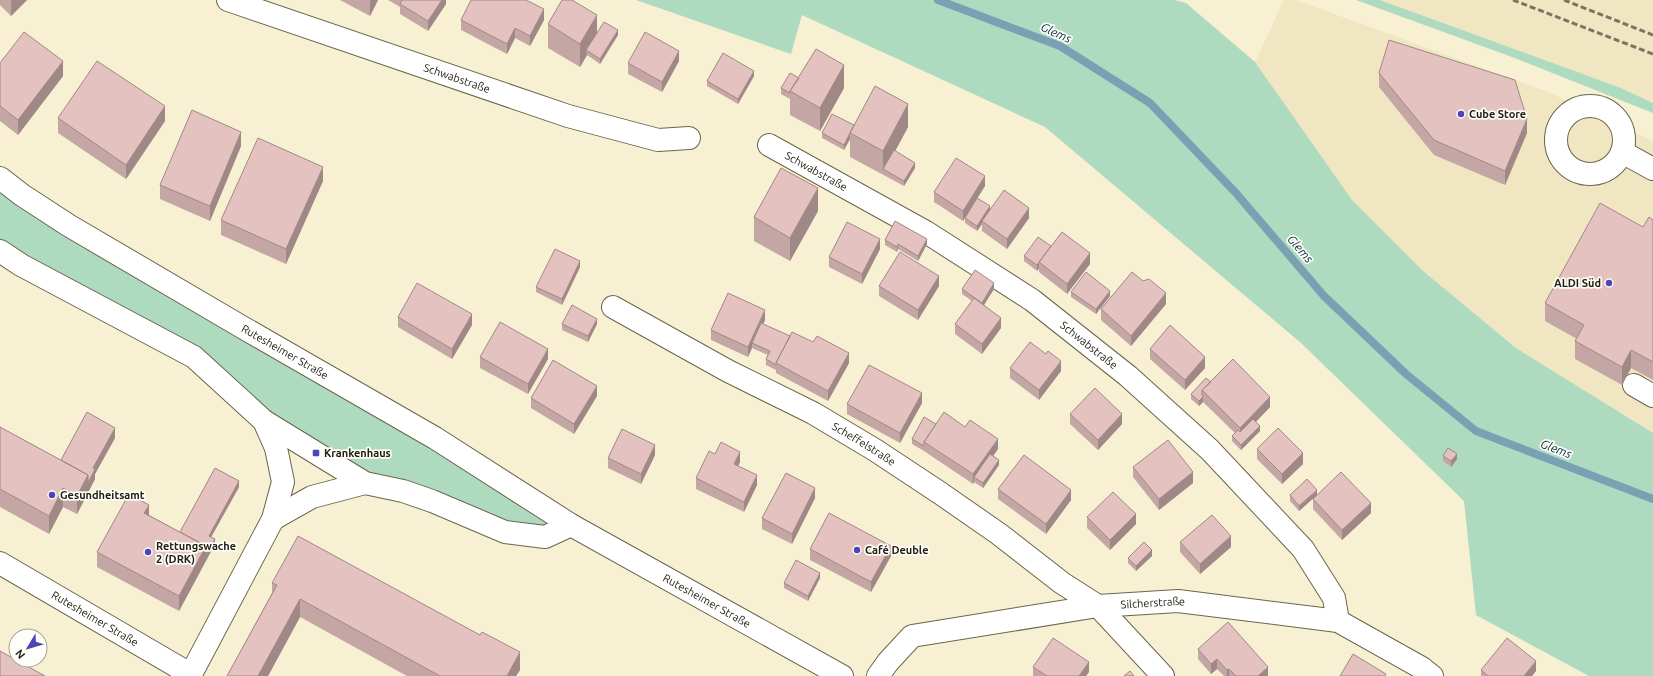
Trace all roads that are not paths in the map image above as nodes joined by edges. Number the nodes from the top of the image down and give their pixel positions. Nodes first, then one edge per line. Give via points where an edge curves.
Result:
1 (228, 0) edge
2 (689, 138) dead end
3 (769, 145) dead end
4 (1622, 152) dead end
5 (1653, 169) edge
6 (0, 178) edge
7 (0, 251) edge
8 (613, 308) dead end
9 (1634, 385) dead end
10 (1653, 396) edge
11 (264, 421) junction
12 (365, 483) junction
13 (274, 519) junction
14 (571, 525) junction
15 (0, 563) edge
16 (1098, 606) junction
17 (1338, 621) junction
18 (190, 675) edge
19 (842, 676) edge
20 (878, 676) edge
21 (1163, 676) edge
22 (1432, 676) edge

1 - 2 street, Schwabstraße via 568,116 658,140
3 - 17 street, Schwabstraße via 926,232 1032,300 1128,376 1210,450 1303,549 1334,598
4 - 5 street
6 - 14 street, Rutesheimer Straße via 68,225 435,438
7 - 11 street, Rutesheimer Straße via 21,265 194,357
8 - 16 street, Scheffelstraße via 728,371 813,413 875,450 999,534 1062,583
9 - 10 street
11 - 12 street, Rutesheimer Straße
11 - 13 street, Rutesheimer Straße via 276,448 283,482
12 - 13 street, Rutesheimer Straße via 312,497
12 - 14 street, Rutesheimer Straße via 404,491 505,532 545,537
13 - 18 street, Rutesheimer Straße
14 - 19 street, Rutesheimer Straße
15 - 18 street, Rutesheimer Straße
16 - 17 street, Silcherstraße via 1178,601
16 - 20 street, Silcherstraße via 912,636
16 - 21 street, Scheffelstraße
17 - 22 street, Silcherstraße

